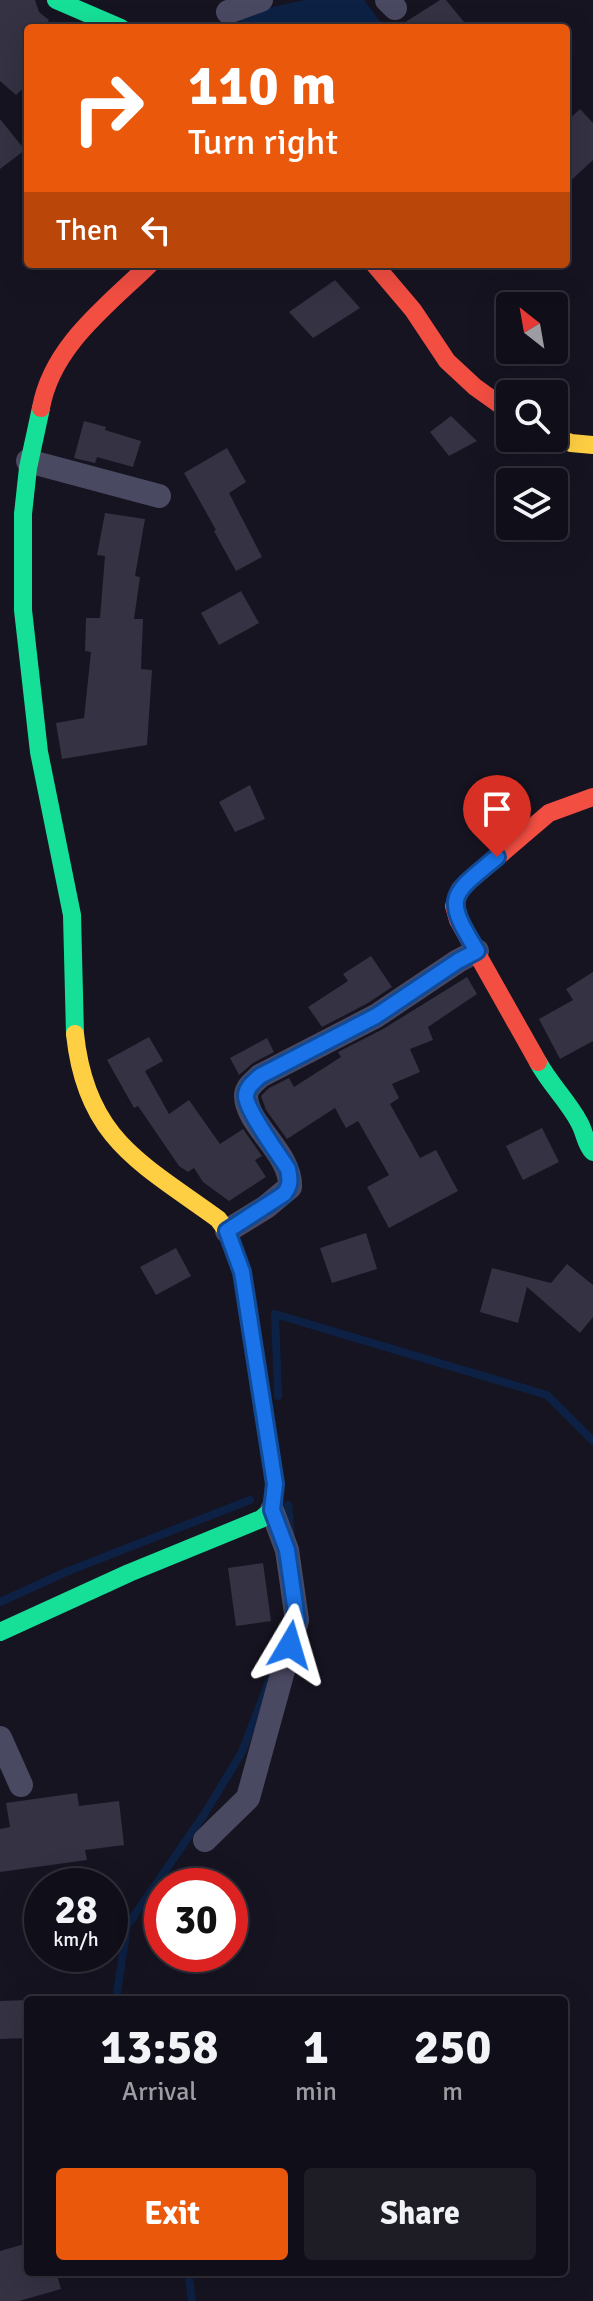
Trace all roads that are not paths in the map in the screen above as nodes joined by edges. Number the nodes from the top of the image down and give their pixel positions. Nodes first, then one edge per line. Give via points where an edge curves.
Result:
1 (56, 0) edge
2 (261, 0) edge
3 (226, 13) edge
4 (112, 24) edge
5 (146, 268) edge
6 (377, 268) edge
7 (496, 402) edge
8 (568, 442) edge
9 (593, 445) edge
10 (28, 461) junction
11 (159, 496) dead end
12 (593, 797) edge
13 (477, 951) junction
14 (593, 1152) edge
15 (227, 1231) junction
16 (272, 1510) junction
17 (0, 1632) edge
18 (0, 1738) edge
19 (21, 1785) dead end
20 (205, 1840) dead end

1 - 4 street
2 - 3 street
5 - 10 street via 66,349 46,383
6 - 7 street via 447,361
8 - 9 street
10 - 11 street
10 - 15 street via 24,553 30,685 72,916 74,1034 88,1096 110,1133 131,1154
12 - 13 street via 549,813 460,889 454,906
13 - 14 street
13 - 15 street via 376,1016 249,1086 249,1108 288,1169 290,1187
15 - 16 street via 242,1272 275,1484
16 - 17 street
16 - 20 street via 287,1550 297,1620 248,1798
18 - 19 street

